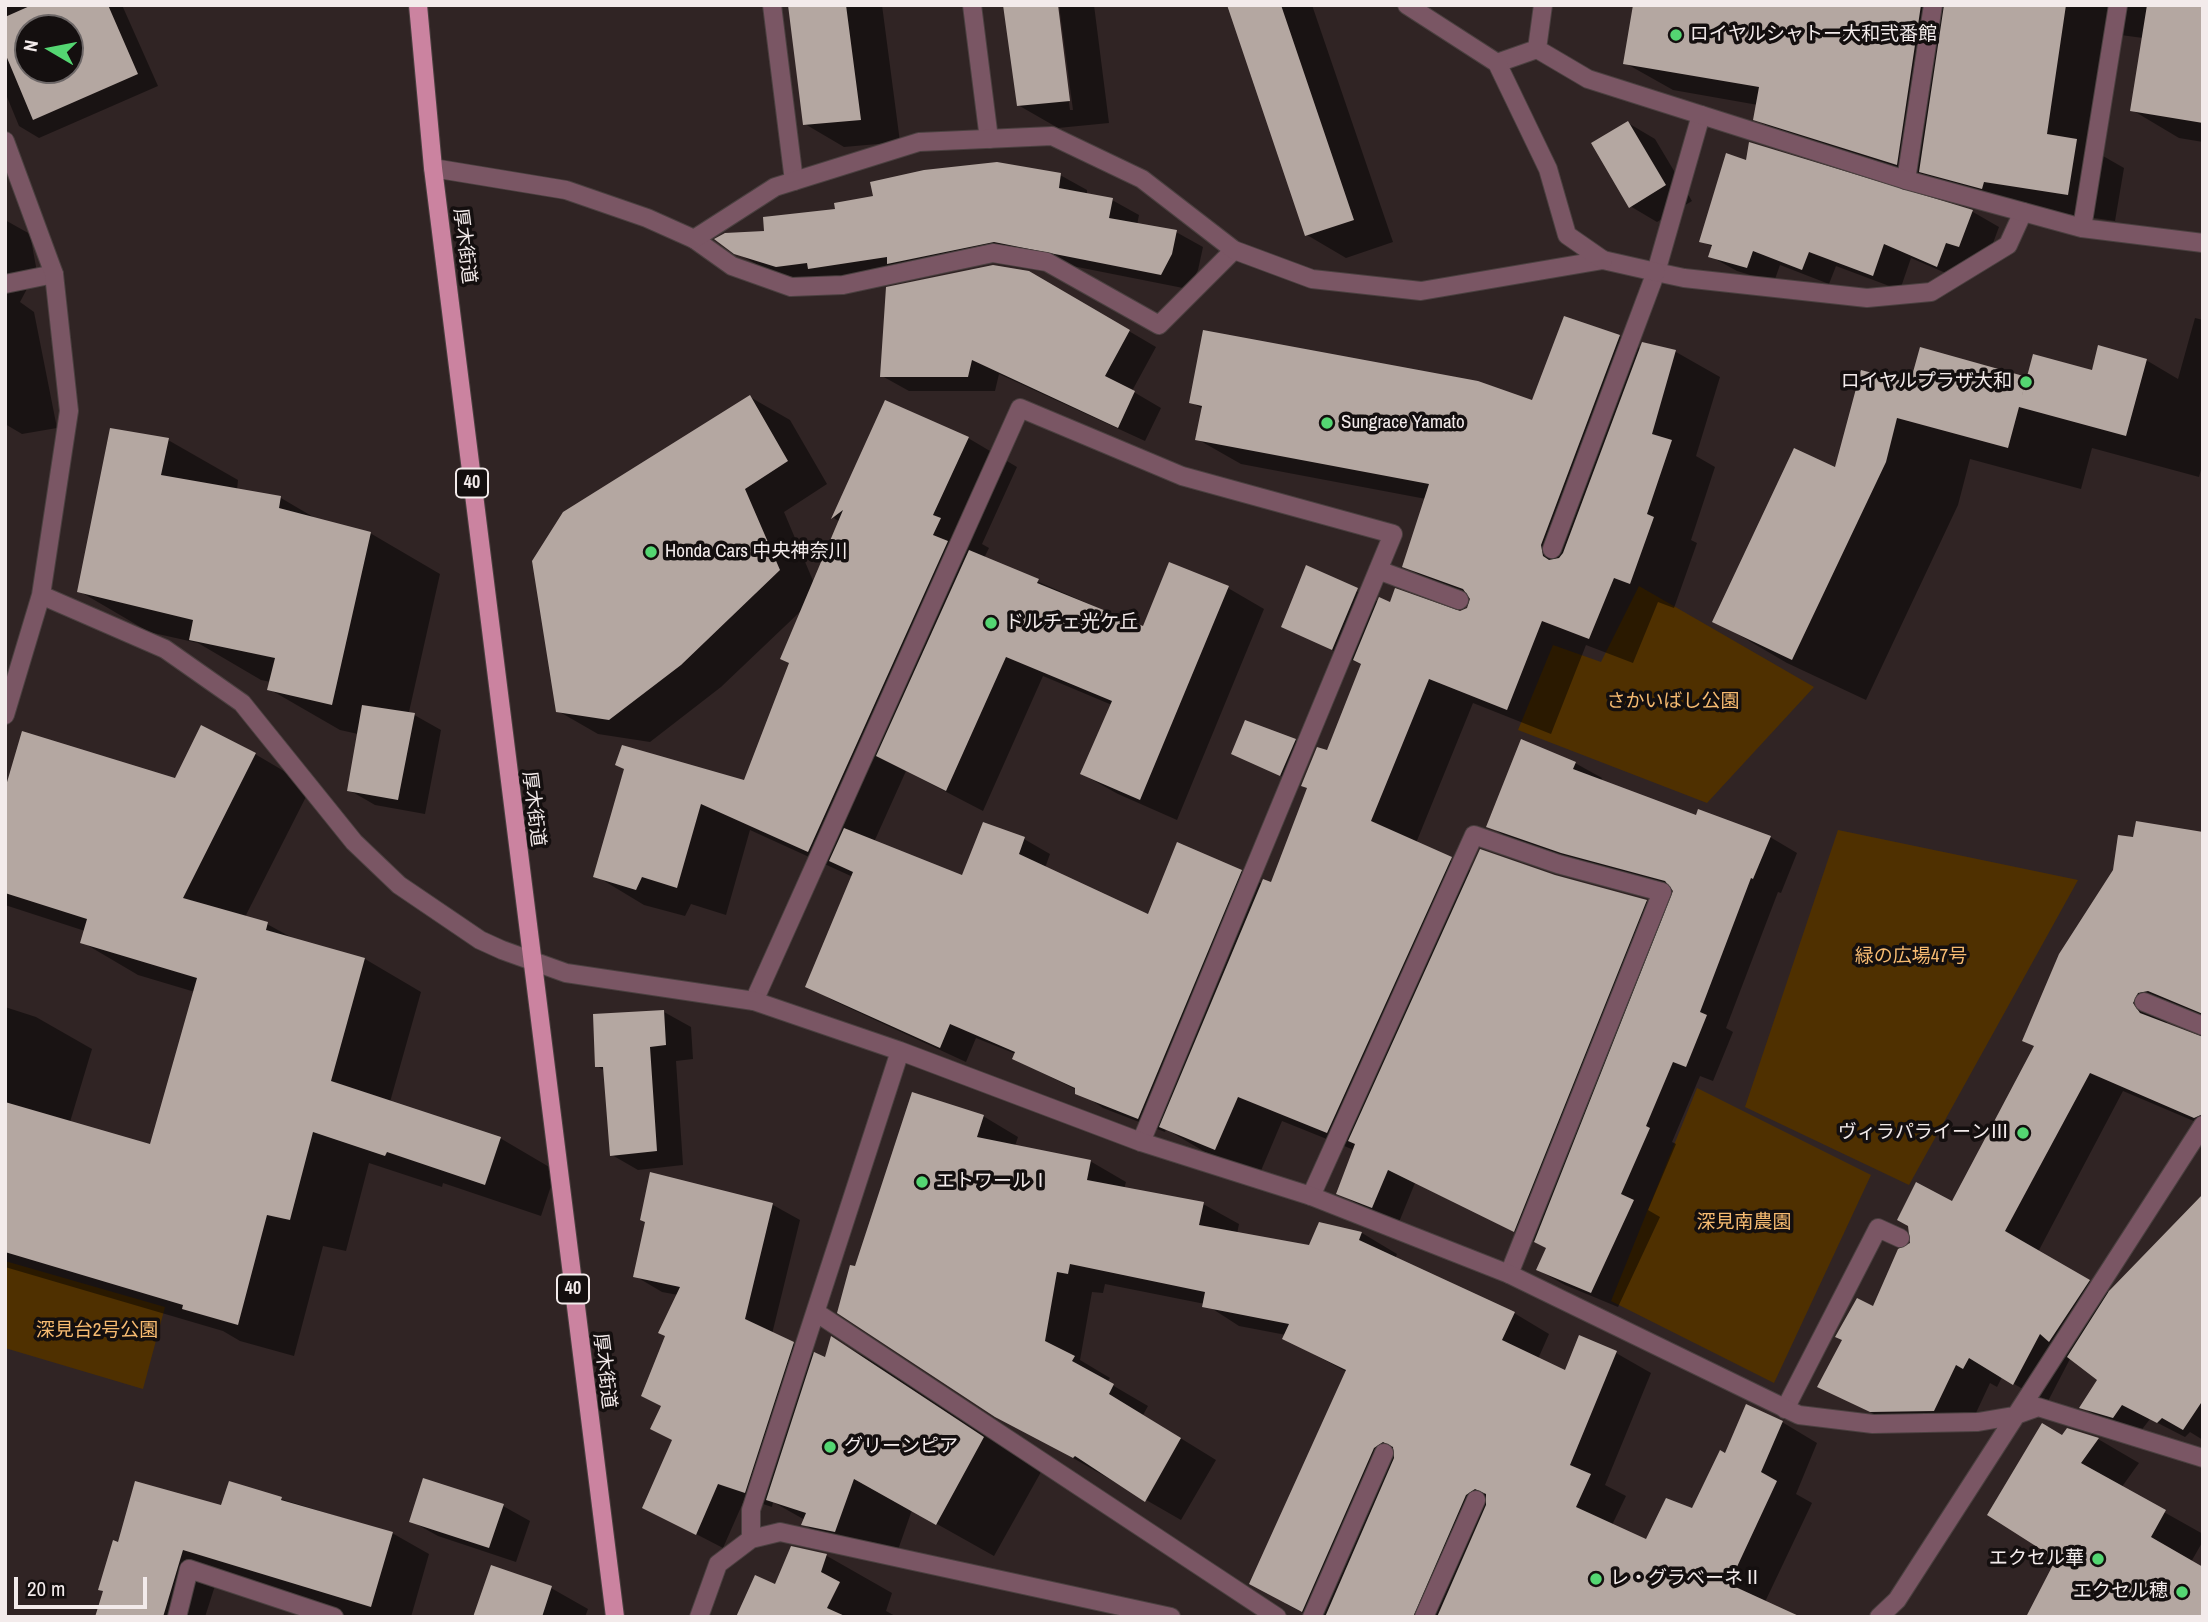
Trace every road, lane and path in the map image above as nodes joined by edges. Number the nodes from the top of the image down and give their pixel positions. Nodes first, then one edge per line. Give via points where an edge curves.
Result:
1 (418, 5) edge
2 (772, 5) edge
3 (972, 5) edge
4 (1407, 5) edge
5 (1543, 5) edge
6 (1933, 5) edge
7 (2118, 5) edge
8 (1537, 49) junction
9 (1497, 63) junction
10 (1701, 114) junction
11 (989, 139) junction
12 (5, 141) edge
13 (433, 168) junction
14 (1906, 180) junction
15 (794, 181) junction
16 (2023, 212) junction
17 (2082, 228) junction
18 (694, 239) junction
19 (2203, 243) edge
20 (1234, 250) junction
21 (1603, 260) junction
22 (1657, 272) junction
23 (54, 274) junction
24 (5, 284) edge
25 (1552, 549) dead end
26 (1378, 569) junction
27 (41, 595) junction
28 (1459, 600) dead end
29 (5, 715) edge
30 (531, 960) junction
31 (754, 1001) junction
32 (2144, 1002) dead end
33 (2203, 1026) edge
34 (900, 1051) junction
35 (2203, 1125) edge
36 (1141, 1142) junction
37 (1311, 1196) junction
38 (1900, 1238) dead end
39 (1509, 1274) junction
40 (817, 1313) junction
41 (1785, 1409) junction
42 (2013, 1416) junction
43 (1384, 1453) dead end
44 (2199, 1454) edge
45 (1476, 1500) dead end
46 (751, 1539) junction
47 (177, 1617) edge
48 (334, 1617) edge
49 (615, 1617) edge
50 (699, 1617) edge
51 (1171, 1617) edge
52 (1277, 1617) edge
53 (1312, 1617) edge
54 (1424, 1617) edge
55 (1879, 1617) edge

1 - 13 main road, 厚木街道 / 40
2 - 15 street
3 - 11 street
4 - 9 street
5 - 8 street
6 - 14 street
7 - 17 street
8 - 9 street
8 - 10 street via 1588,79
9 - 21 street via 1548,170 1567,235
10 - 14 street
10 - 22 street
11 - 15 street via 919,142
11 - 20 street via 1052,136 1142,179
12 - 23 street
13 - 18 street via 566,190
13 - 30 main road, 厚木街道 / 40
14 - 16 street
15 - 18 street via 775,187
16 - 17 street
16 - 22 street via 2008,244 1931,292 1867,298
17 - 19 street
18 - 20 street via 732,267 791,287 843,285 993,253 1047,262 1159,325
20 - 21 street via 1312,279 1421,291
21 - 22 street
22 - 25 street
23 - 24 street
23 - 27 street via 69,411
26 - 28 street
26 - 31 street via 1392,534 1182,476 1020,408
26 - 36 street
27 - 29 street
27 - 30 street via 164,649 242,703 354,842 399,885 480,940
30 - 31 street via 566,973
30 - 49 main road, 厚木街道 / 40
31 - 34 street
32 - 33 street
34 - 36 street
34 - 40 street
35 - 42 street
36 - 37 street
37 - 39 street
37 - 39 street via 1474,835 1662,892
38 - 41 street via 1878,1228
39 - 41 street
40 - 46 street via 751,1510
40 - 52 street
41 - 42 street via 1799,1415 1873,1424 1978,1422
42 - 44 street via 2038,1406
42 - 55 street via 1896,1600
43 - 53 street
45 - 54 street
46 - 50 street via 718,1564
46 - 51 street via 780,1532
47 - 48 street via 189,1569

